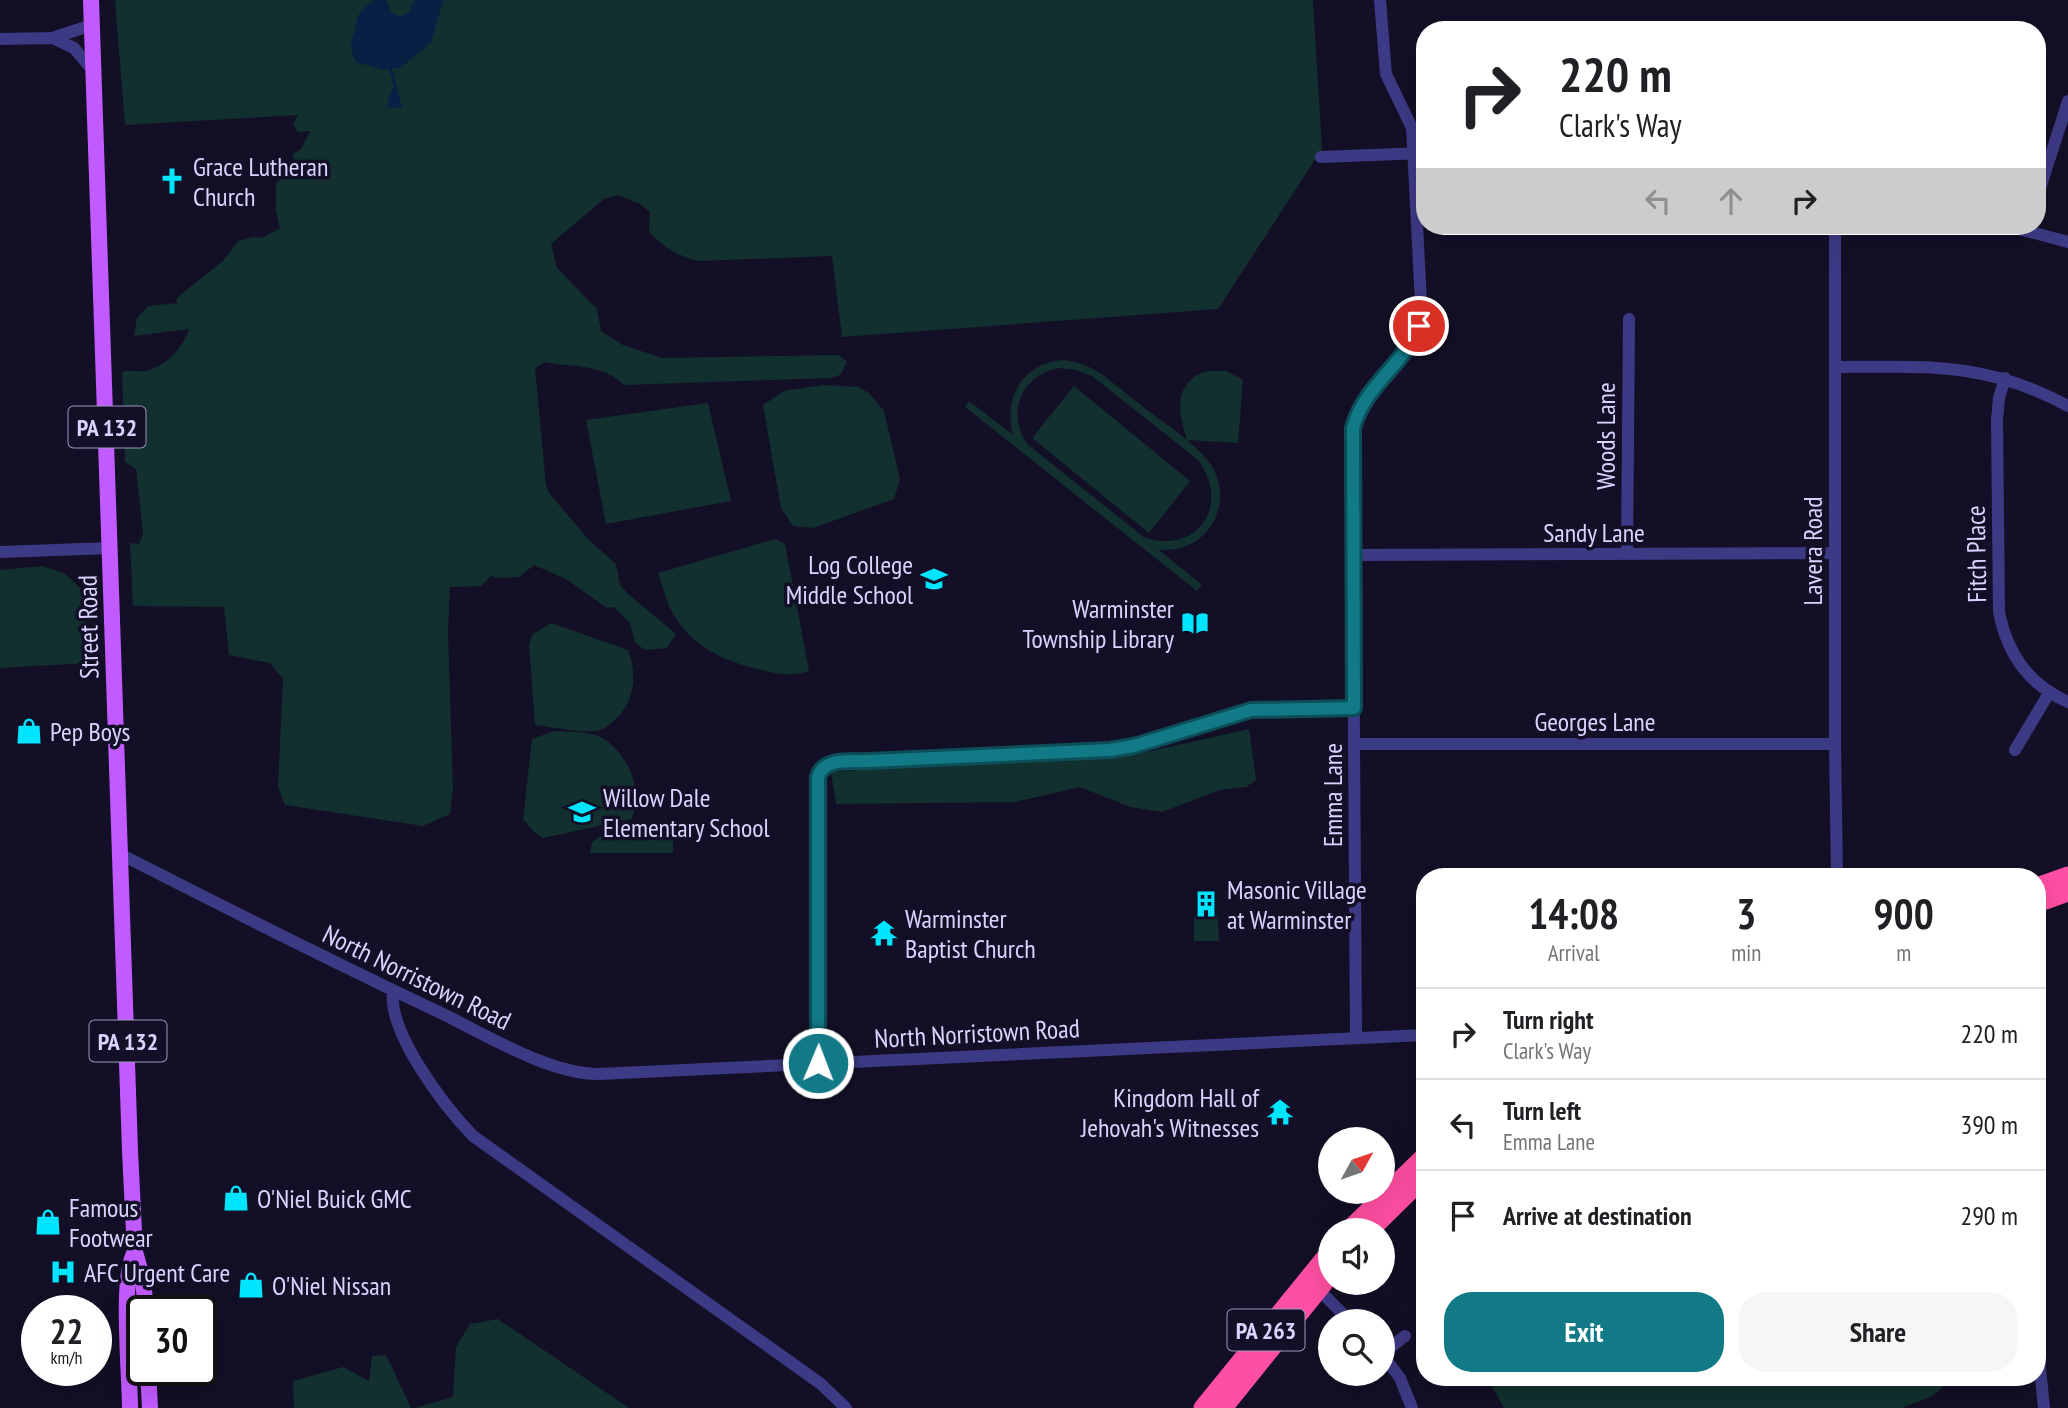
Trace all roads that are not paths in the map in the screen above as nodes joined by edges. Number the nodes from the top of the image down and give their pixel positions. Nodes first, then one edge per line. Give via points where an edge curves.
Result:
1 (91, 0) edge
2 (1380, 0) edge
3 (92, 25) junction
4 (52, 38) junction
5 (0, 40) edge
6 (94, 73) junction
7 (2068, 101) edge
8 (1416, 142) edge
9 (1416, 153) edge
10 (1321, 158) dead end
11 (2046, 170) edge
12 (2046, 234) edge
13 (1420, 235) edge
14 (1835, 235) edge
15 (2068, 242) edge
16 (1629, 319) dead end
17 (1835, 367) junction
18 (2006, 378) junction
19 (2068, 406) edge
20 (111, 548) junction
21 (0, 552) edge
22 (1835, 553) junction
23 (1627, 554) junction
24 (1353, 555) junction
25 (2049, 692) junction
26 (2068, 702) edge
27 (1354, 708) junction
28 (1355, 744) junction
29 (1835, 744) junction
30 (2015, 750) dead end
31 (120, 854) junction
32 (1837, 868) edge
33 (2068, 876) edge
34 (2046, 884) edge
35 (2068, 892) edge
36 (2046, 900) edge
37 (393, 992) junction
38 (1416, 1035) edge
39 (1356, 1038) junction
40 (818, 1063) junction
41 (1416, 1165) edge
42 (1416, 1185) edge
43 (1361, 1218) edge
44 (1382, 1218) edge
45 (135, 1252) junction
46 (1318, 1282) edge
47 (1318, 1282) edge
48 (144, 1295) edge
49 (1330, 1295) edge
50 (1341, 1309) edge
51 (1405, 1336) dead end
52 (1395, 1343) edge
53 (1395, 1371) edge
54 (149, 1386) edge
55 (2042, 1386) edge
56 (130, 1408) edge
57 (150, 1408) edge
58 (846, 1408) edge
59 (1203, 1408) edge
60 (1223, 1408) edge
61 (1412, 1408) edge
62 (2044, 1408) edge

1 - 3 main road, Street Road / PA 132
2 - 8 street, Emma Lane via 1383,63
3 - 4 street
3 - 6 main road, Street Road / PA 132
4 - 5 street
4 - 6 street via 74,48
6 - 20 main road, Street Road / PA 132
7 - 11 street
9 - 10 street
12 - 15 street
13 - 24 street, Emma Lane via 1421,316 1414,339 1372,389 1356,417 1352,439
14 - 17 street, Lavera Road
16 - 23 street, Woods Lane
17 - 18 street via 1953,368
17 - 22 street, Lavera Road
18 - 19 street
18 - 25 street, Fitch Place via 1997,420 1999,612 2015,657
20 - 21 street
20 - 31 main road, Street Road / PA 132
22 - 23 street, Sandy Lane
22 - 29 street, Lavera Road
23 - 24 street, Sandy Lane
24 - 27 street, Emma Lane
25 - 26 street, Fitch Place
25 - 30 street
27 - 28 street, Emma Lane
27 - 40 street via 1251,710 1110,750 824,765 818,777
28 - 29 street, Georges Lane
28 - 39 street, Emma Lane
29 - 32 street, Lavera Road
31 - 37 street, North Norristown Road
31 - 45 main road, Street Road / PA 132
33 - 34 highway
35 - 36 highway
37 - 40 street, North Norristown Road via 574,1072
37 - 58 street via 399,1028 434,1089 473,1136 821,1384
38 - 39 street, North Norristown Road
39 - 40 street, North Norristown Road
41 - 43 highway
42 - 44 highway
45 - 48 main road, Street Road / PA 132
45 - 56 main road, Street Road / PA 132 via 129,1260 126,1285
46 - 59 highway, PA 263
47 - 60 highway, PA 263
49 - 50 street
51 - 52 street
53 - 61 street
54 - 57 main road
55 - 62 street

